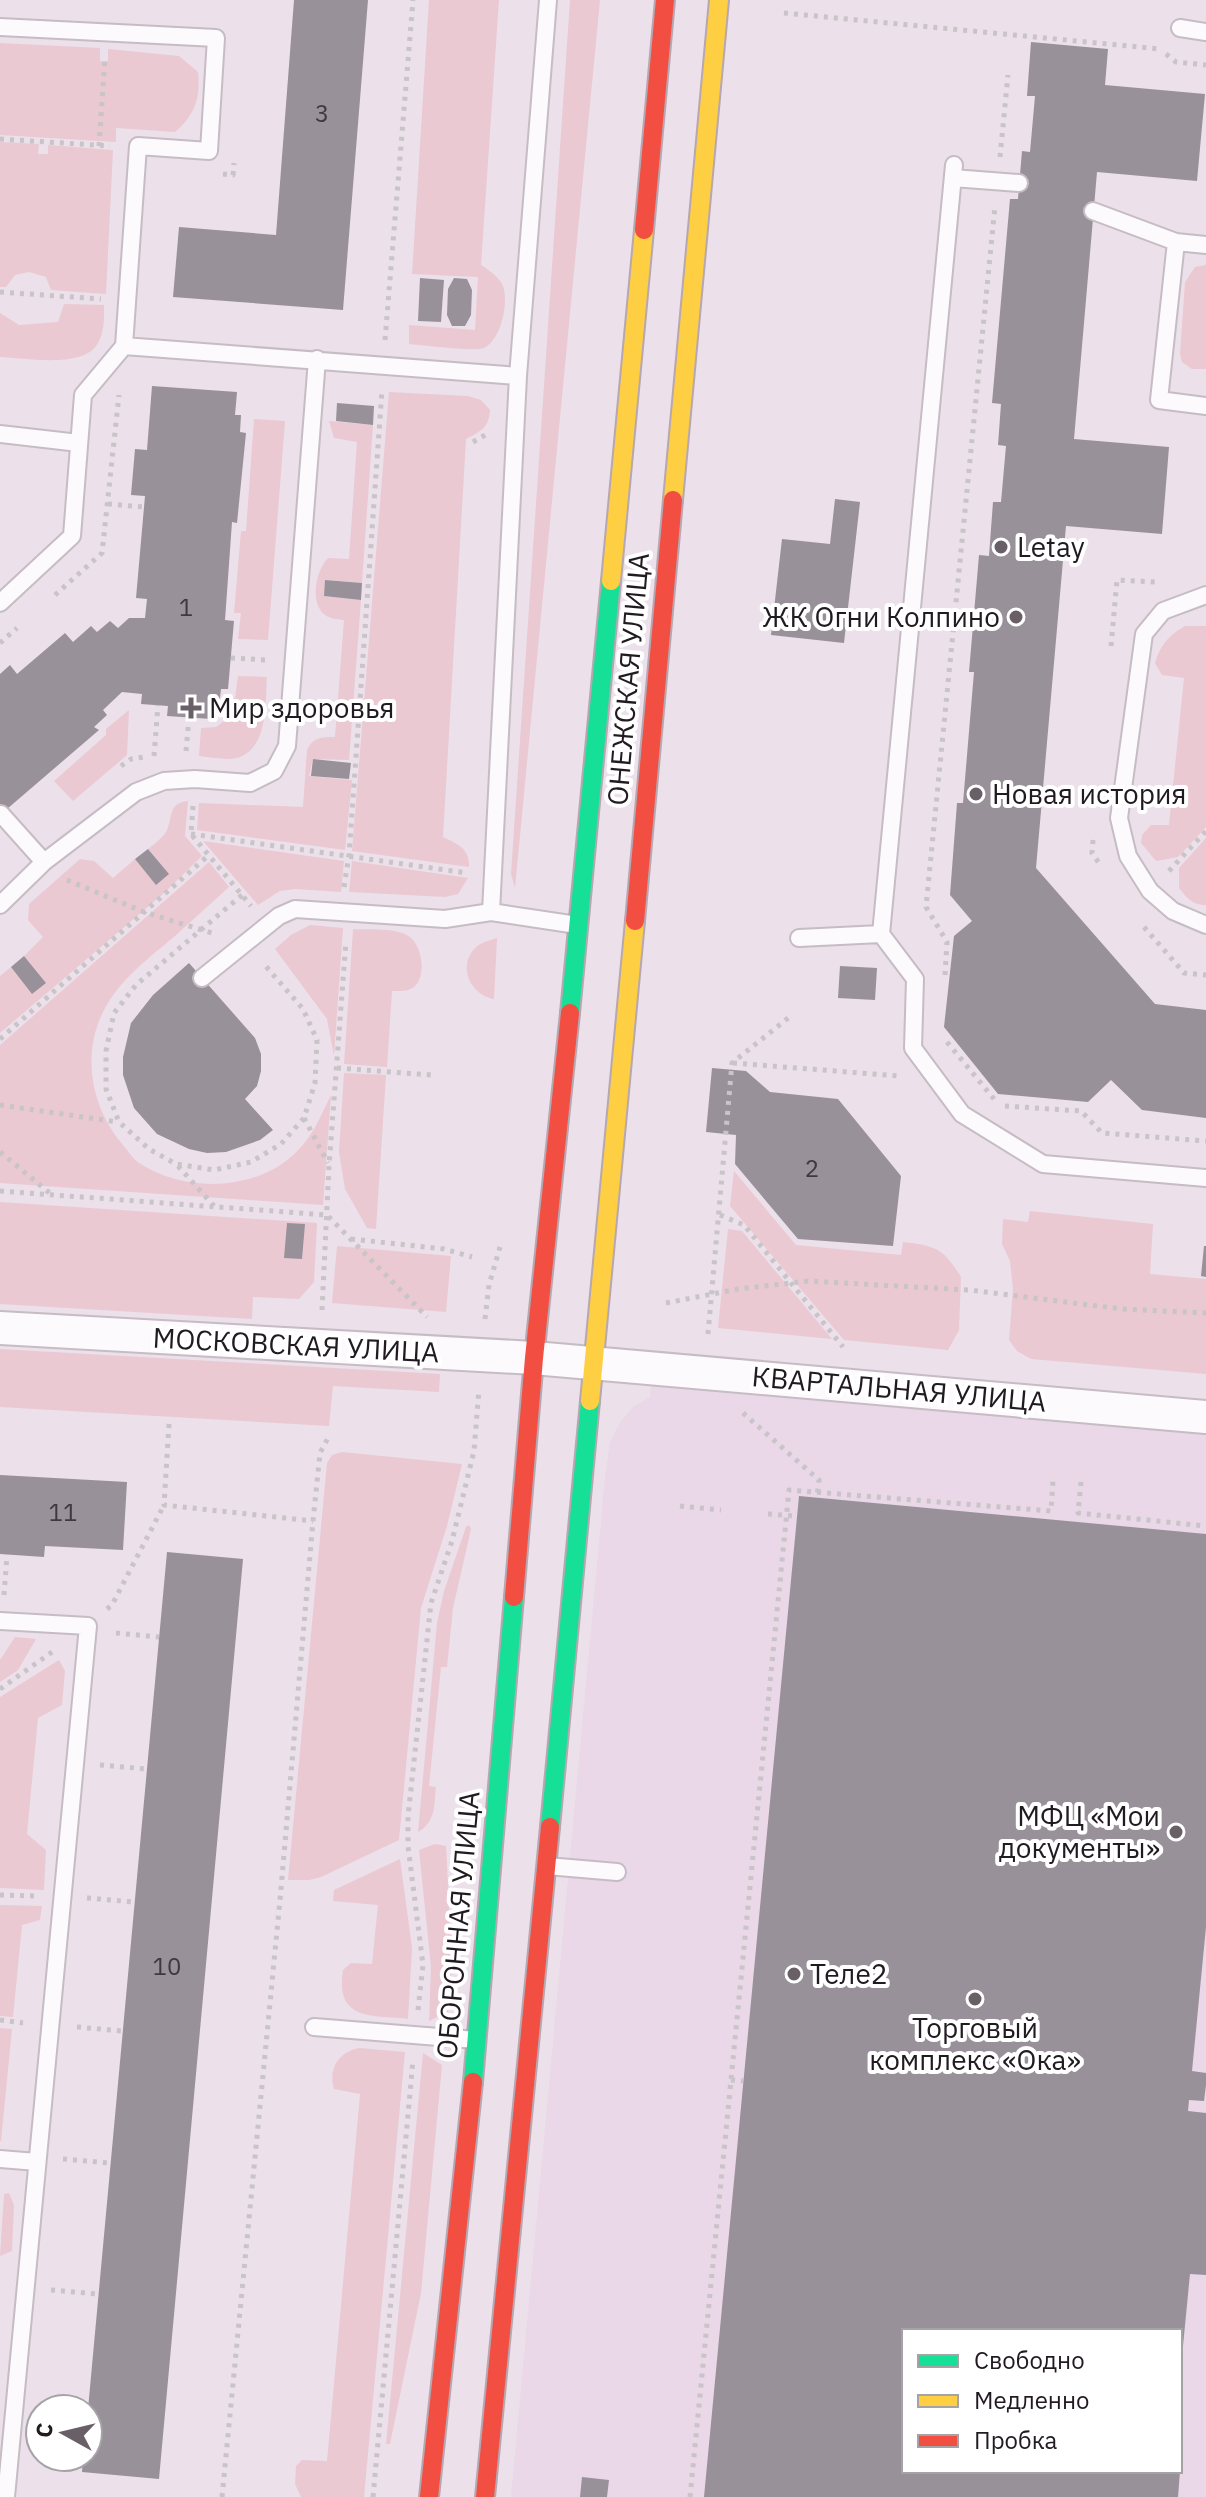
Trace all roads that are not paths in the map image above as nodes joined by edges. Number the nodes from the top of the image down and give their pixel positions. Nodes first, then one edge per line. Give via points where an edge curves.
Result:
1 (548, 0) edge
2 (665, 0) edge
3 (719, 0) edge
4 (0, 27) edge
5 (1180, 28) road end
6 (1206, 32) edge
7 (1019, 183) dead end
8 (1093, 211) dead end
9 (1176, 242) junction
10 (1206, 245) edge
11 (124, 346) junction
12 (317, 359) junction
13 (518, 376) junction
14 (1206, 406) edge
15 (0, 434) edge
16 (79, 443) junction
17 (1206, 595) edge
18 (0, 603) edge
19 (1, 814) edge
20 (44, 862) junction
21 (0, 905) edge
22 (491, 912) junction
23 (579, 925) junction
24 (1206, 925) edge
25 (881, 934) junction
26 (799, 938) dead end
27 (202, 978) dead end
28 (1206, 1178) edge
29 (0, 1328) edge
30 (534, 1358) junction
31 (592, 1363) junction
32 (1206, 1417) edge
33 (0, 1621) edge
34 (544, 1865) junction
35 (617, 1872) dead end
36 (314, 2027) dead end
37 (477, 2041) junction
38 (0, 2159) edge
39 (37, 2162) junction
40 (6, 2497) edge
41 (429, 2497) edge
42 (485, 2497) edge

1 - 13 lane
2 - 23 main road, ОНЕЖСКАЯ УЛИЦА
3 - 31 main road, ОНЕЖСКАЯ УЛИЦА
4 - 11 lane via 216,38 209,151 138,146
5 - 6 lane
7 - 25 lane via 953,172
8 - 9 lane
9 - 10 lane
9 - 14 lane via 1159,400
11 - 12 lane
11 - 16 lane via 83,395
12 - 13 lane
12 - 20 lane via 287,746 274,771 250,783 164,781 136,792
13 - 22 lane
15 - 16 lane
16 - 18 lane via 72,536
17 - 24 lane via 1163,611 1144,634 1119,818 1128,856 1150,891 1173,911
19 - 20 lane
20 - 21 lane
22 - 23 lane
22 - 27 lane via 445,919 295,909
23 - 30 main road, ОНЕЖСКАЯ УЛИЦА
25 - 26 lane
25 - 28 lane via 915,979 913,1048 962,1114 1043,1164
29 - 30 street, МОСКОВСКАЯ УЛИЦА
30 - 31 street, МОСКОВСКАЯ УЛИЦА
30 - 37 main road, ОБОРОННАЯ УЛИЦА
31 - 32 street, КВАРТАЛЬНАЯ УЛИЦА
31 - 34 main road
33 - 39 lane via 88,1626
34 - 35 lane
34 - 42 main road
36 - 37 lane
37 - 41 main road, ОБОРОННАЯ УЛИЦА
38 - 39 lane
39 - 40 lane

